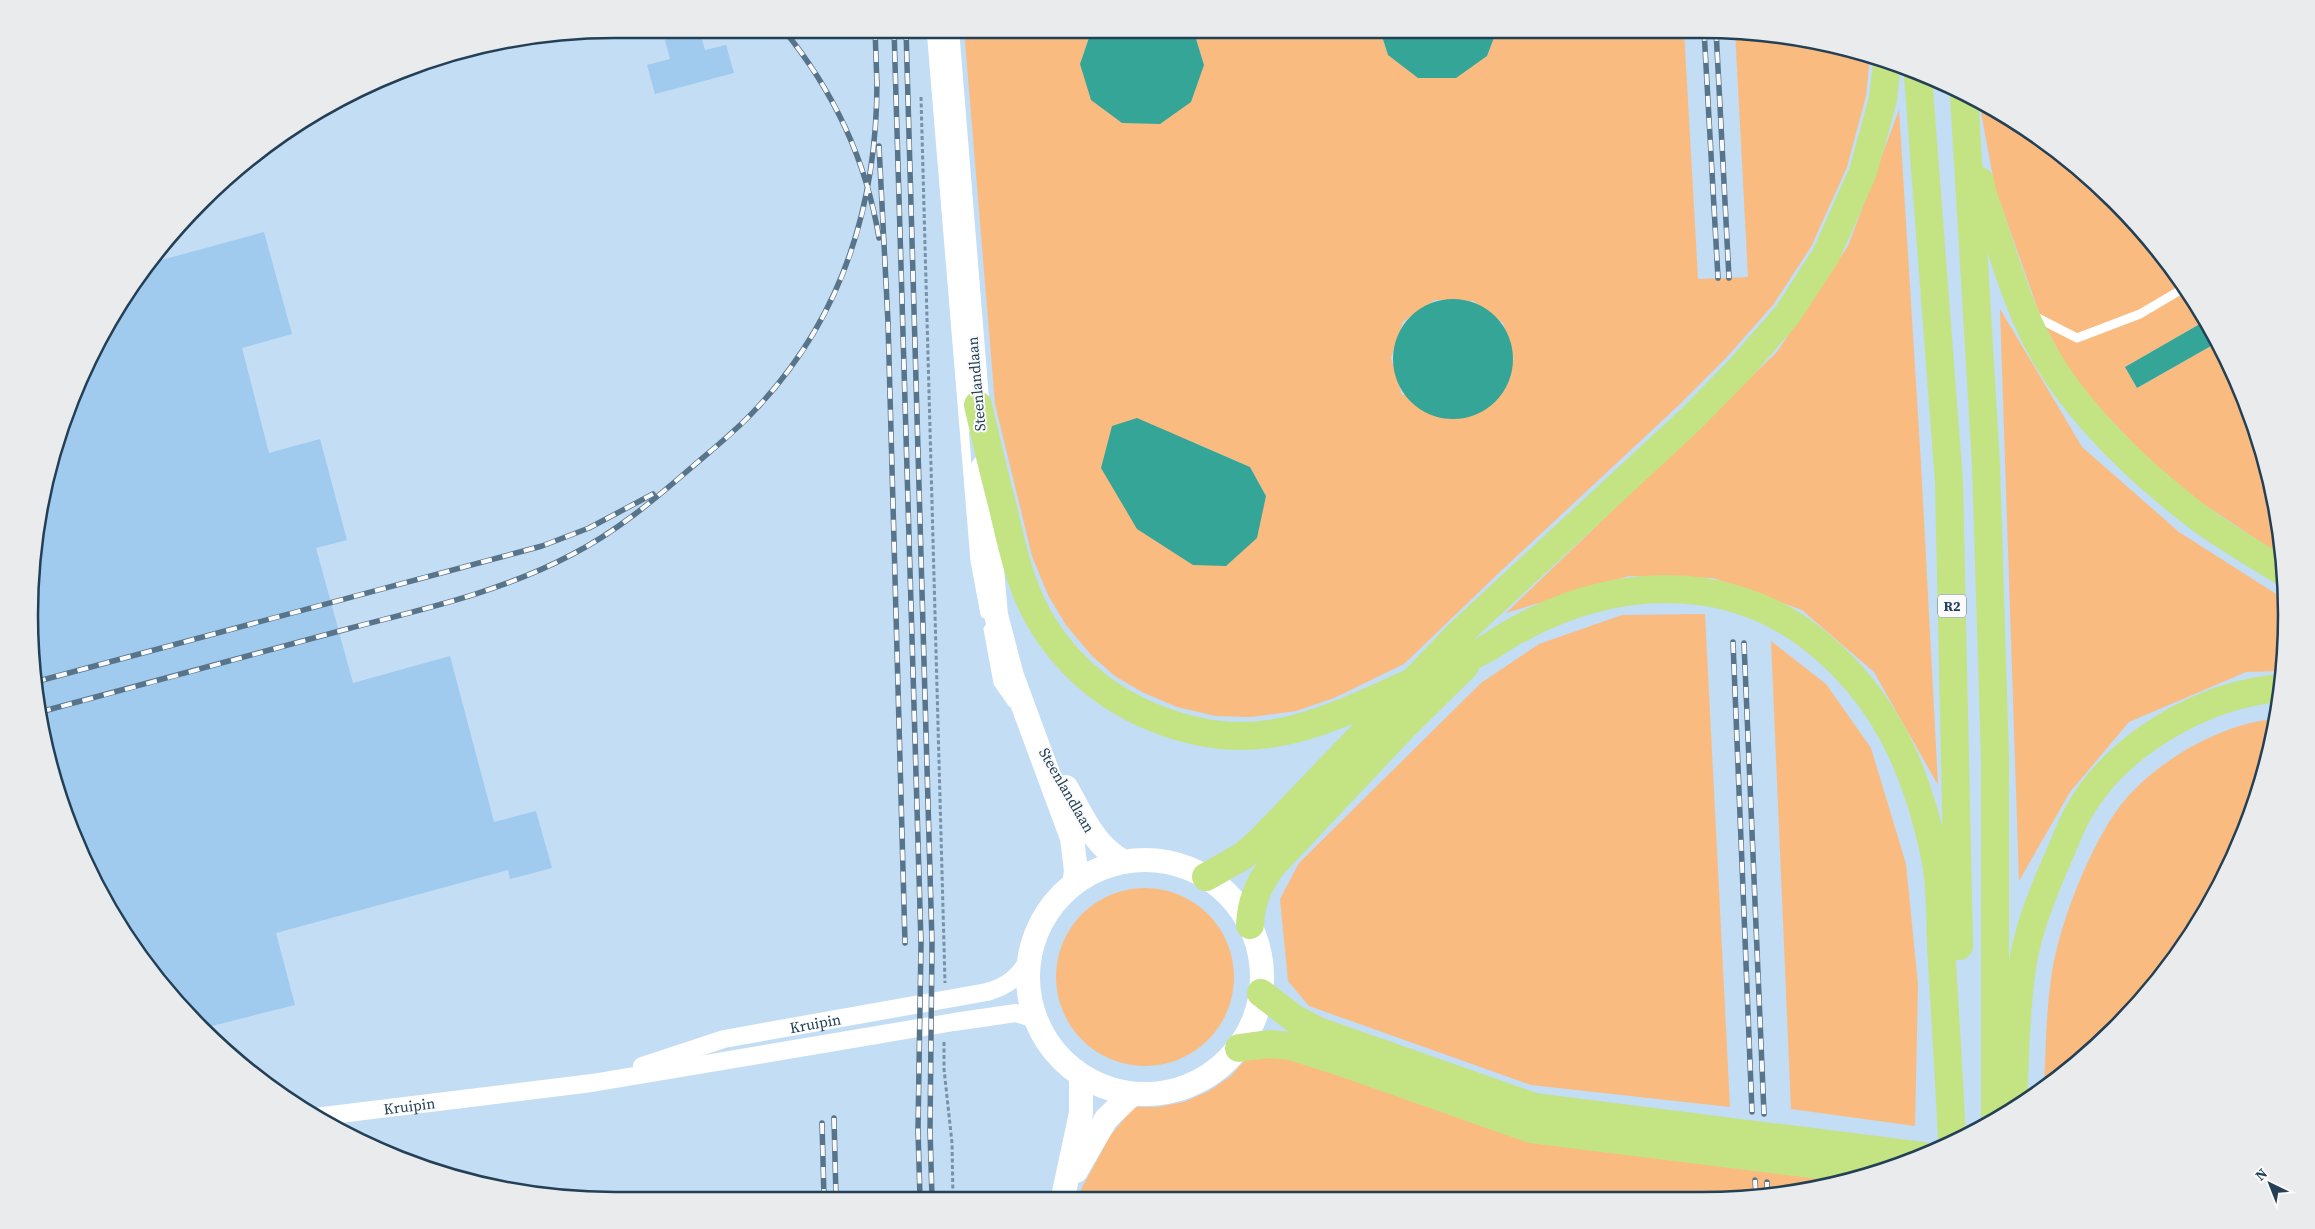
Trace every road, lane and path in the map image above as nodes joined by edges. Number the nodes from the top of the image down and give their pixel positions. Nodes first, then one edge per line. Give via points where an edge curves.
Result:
1 (932, 38) edge
2 (948, 38) edge
3 (1886, 68) edge
4 (1918, 80) edge
5 (921, 89) dead end
6 (1965, 102) edge
7 (1966, 103) edge
8 (2178, 291) edge
9 (2024, 311) junction
10 (978, 405) junction
11 (2275, 567) edge
12 (1484, 650) junction
13 (1412, 682) junction
14 (2273, 689) edge
15 (1034, 734) junction
16 (1124, 862) junction
17 (1206, 877) junction
18 (1074, 884) junction
19 (1250, 925) junction
20 (1030, 957) junction
21 (1262, 993) junction
22 (949, 994) junction
23 (1035, 1019) junction
24 (949, 1027) junction
25 (1239, 1048) junction
26 (1081, 1076) junction
27 (592, 1083) junction
28 (1132, 1094) junction
29 (2013, 1099) edge
30 (1995, 1110) edge
31 (328, 1115) edge
32 (1957, 1131) edge
33 (1952, 1134) edge
34 (1820, 1155) junction
35 (1900, 1156) edge
36 (1861, 1169) edge
37 (953, 1192) edge
38 (1065, 1192) edge
39 (1066, 1192) edge

1 - 15 lane via 975,560 998,683
2 - 10 main road, Steenlandlaan
3 - 13 highway via 1883,99 1863,172 1826,255 1787,315 1692,418 1514,582
4 - 32 highway, R2 via 1949,482 1960,997
5 - 22 path
6 - 30 highway via 1986,465 1995,759
7 - 9 highway via 1982,192
8 - 9 lane via 2140,314 2077,338
9 - 11 highway via 2058,376 2086,413 2137,467 2191,512
10 - 13 highway via 1014,562 1031,603 1050,637 1104,691 1133,709 1171,725 1214,734 1252,736 1300,730
10 - 15 main road, Steenlandlaan via 996,615 1012,676
12 - 13 highway
12 - 19 highway via 1451,678 1271,867 1255,894
12 - 33 highway via 1519,629 1590,600 1631,590 1679,588 1724,596 1766,609 1834,656 1861,684 1888,725 1909,768 1927,822 1936,863
13 - 17 highway via 1260,841 1243,856
14 - 29 highway via 2216,700 2169,724 2134,750 2098,785 2077,815 2037,906 2022,967
15 - 16 main road, Steenlandlaan via 1091,833 1112,856
15 - 18 main road, Steenlandlaan via 1072,838 1076,871
16 - 17 main road via 1152,860 1180,865
16 - 18 main road via 1098,870
17 - 19 main road via 1239,906
18 - 20 main road via 1050,909 1037,932
19 - 21 main road via 1261,958
20 - 22 street, Kruipin via 1018,976 1003,988
20 - 23 main road via 1028,978
21 - 25 main road via 1250,1031
21 - 34 highway via 1295,1019 1318,1031 1534,1107
22 - 27 street, Kruipin via 886,1011 724,1039
23 - 24 street, Kruipin via 1016,1014
23 - 26 main road via 1046,1041
24 - 27 street, Kruipin via 886,1032
24 - 37 path via 944,1069 952,1143
25 - 28 main road via 1222,1066 1180,1090
25 - 34 highway via 1268,1044 1290,1046 1531,1130
26 - 28 main road via 1114,1091
26 - 38 main road via 1081,1113
27 - 31 street, Kruipin
28 - 39 main road via 1102,1124
34 - 35 highway
34 - 36 highway

